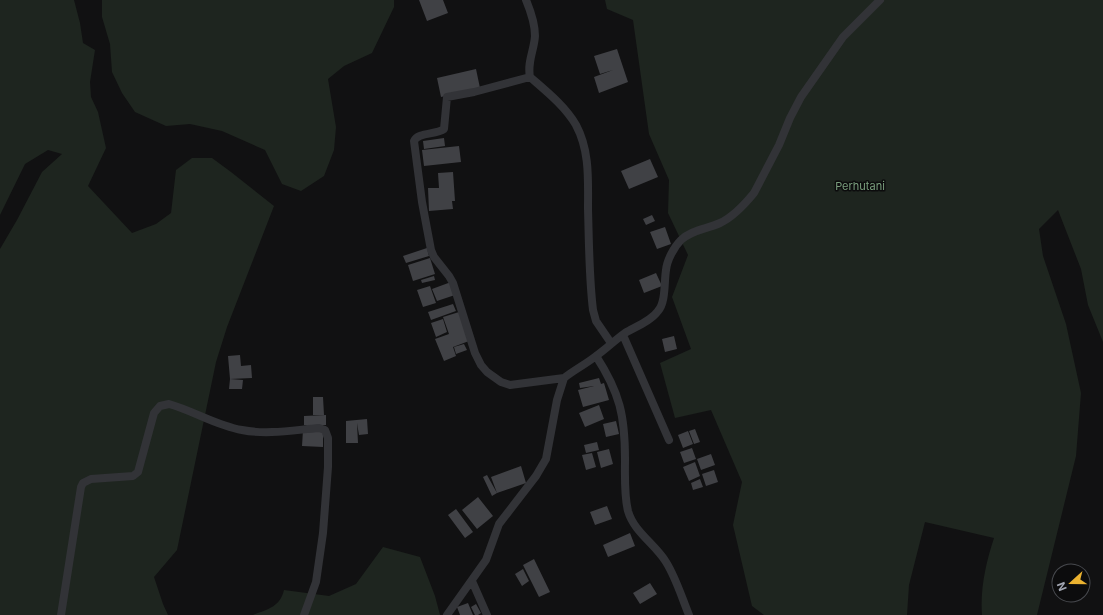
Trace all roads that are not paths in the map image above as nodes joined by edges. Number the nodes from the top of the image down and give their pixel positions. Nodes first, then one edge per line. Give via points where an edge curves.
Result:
1 (526, 0) edge
2 (880, 0) edge
3 (530, 77) junction
4 (624, 334) junction
5 (611, 344) junction
6 (596, 356) junction
7 (564, 378) junction
8 (669, 440) dead end
9 (472, 581) junction
10 (61, 615) edge
11 (304, 615) edge
12 (447, 615) edge
13 (487, 615) edge
14 (689, 615) edge

1 - 3 street via 534,22 535,37 529,64
2 - 4 street via 844,37 801,98 754,193 727,219 694,232 680,241 666,268 665,286 658,311 653,317
3 - 5 street via 562,106 576,125 584,146 588,167 593,310 596,320
3 - 7 street via 447,97 443,131 417,137 414,141 431,250 453,283 481,365 501,382 510,385
4 - 5 street
4 - 8 street
5 - 6 street
6 - 7 street
6 - 14 street via 608,374 623,416 626,500 629,513 633,522 666,563
7 - 9 street via 546,459 500,524 486,560
9 - 12 street
9 - 13 street
10 - 11 street via 83,483 90,479 136,474 154,413 160,406 169,404 242,430 325,430 328,438 328,467 323,533 316,582

